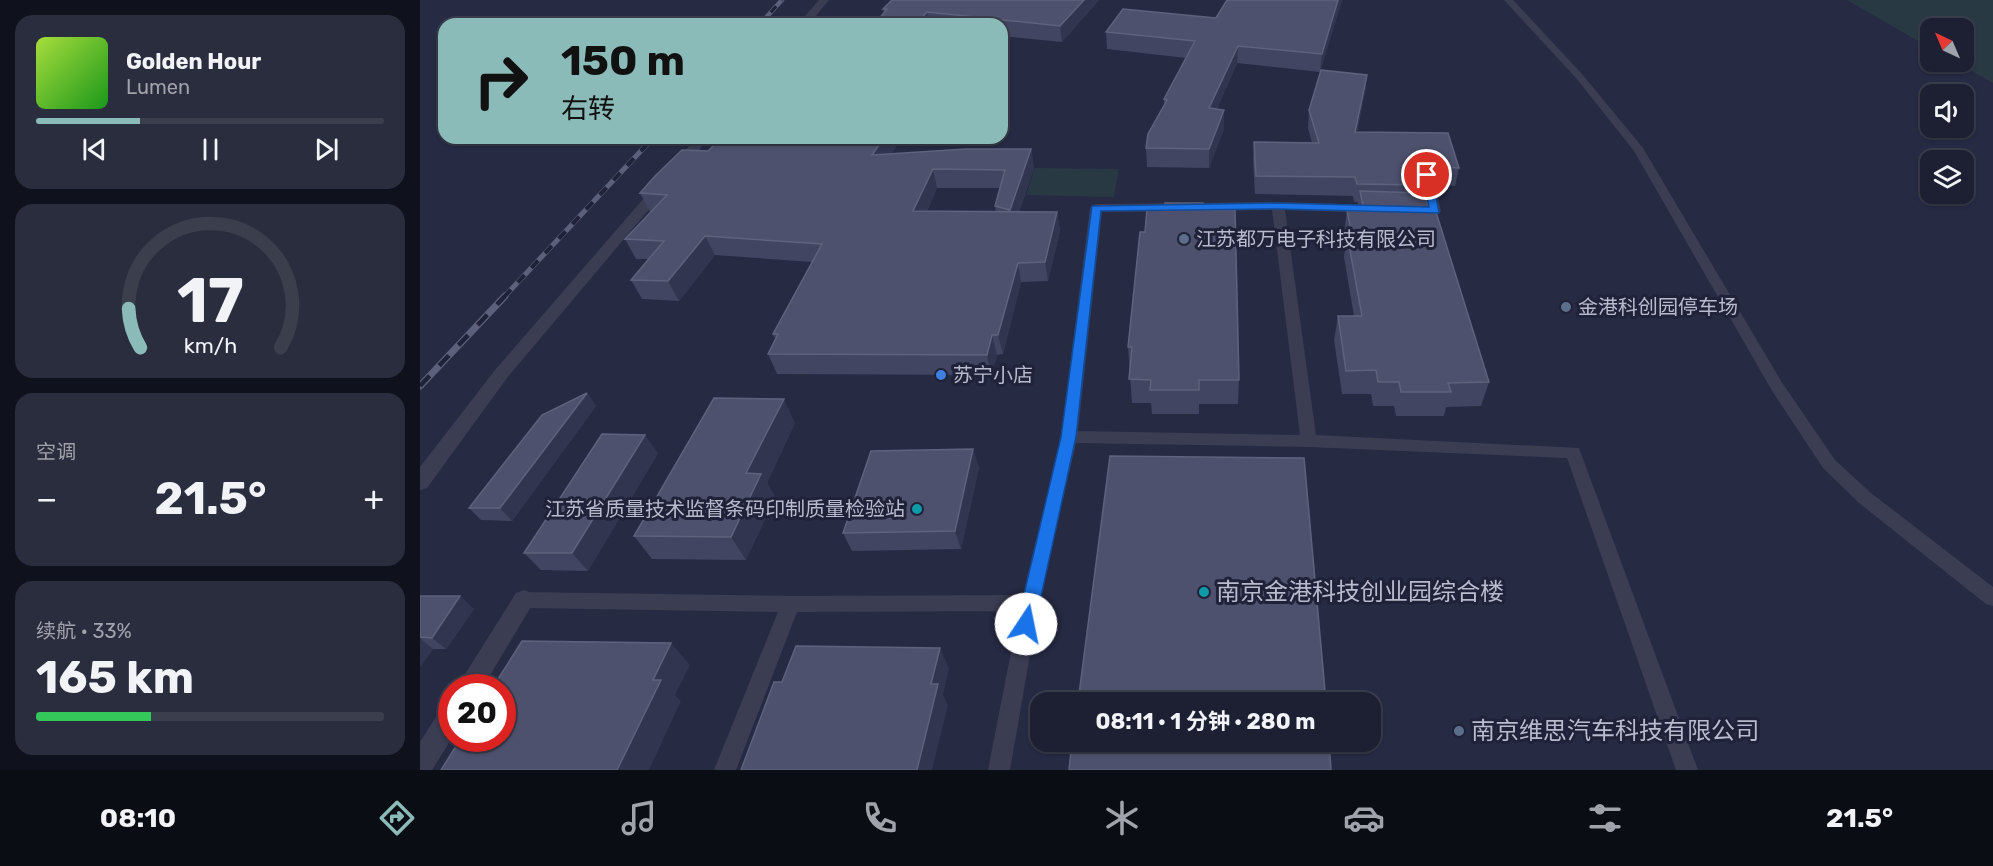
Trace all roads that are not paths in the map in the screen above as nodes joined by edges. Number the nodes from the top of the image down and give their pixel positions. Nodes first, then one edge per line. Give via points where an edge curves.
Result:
1 (824, 0) edge
2 (1508, 0) edge
3 (808, 18) edge
4 (698, 144) edge
5 (1427, 175) edge
6 (1278, 206) junction
7 (1069, 437) junction
8 (1310, 441) junction
9 (420, 482) edge
10 (1993, 598) edge
11 (524, 600) joint
12 (1030, 603) junction
13 (791, 604) junction
14 (478, 674) edge
15 (438, 737) edge
16 (420, 765) edge
17 (725, 770) edge
18 (999, 770) edge
19 (1687, 770) edge

1 - 3 street
2 - 10 lane via 1579,76 1639,150 1776,385 1829,464 1865,498
4 - 9 street via 501,374
5 - 6 lane via 1435,211
6 - 7 lane via 1096,208
6 - 8 lane
7 - 8 lane
7 - 12 lane
8 - 19 lane via 1573,452
11 - 13 lane
11 - 14 street
12 - 13 lane
12 - 18 lane
13 - 17 lane
15 - 16 street

